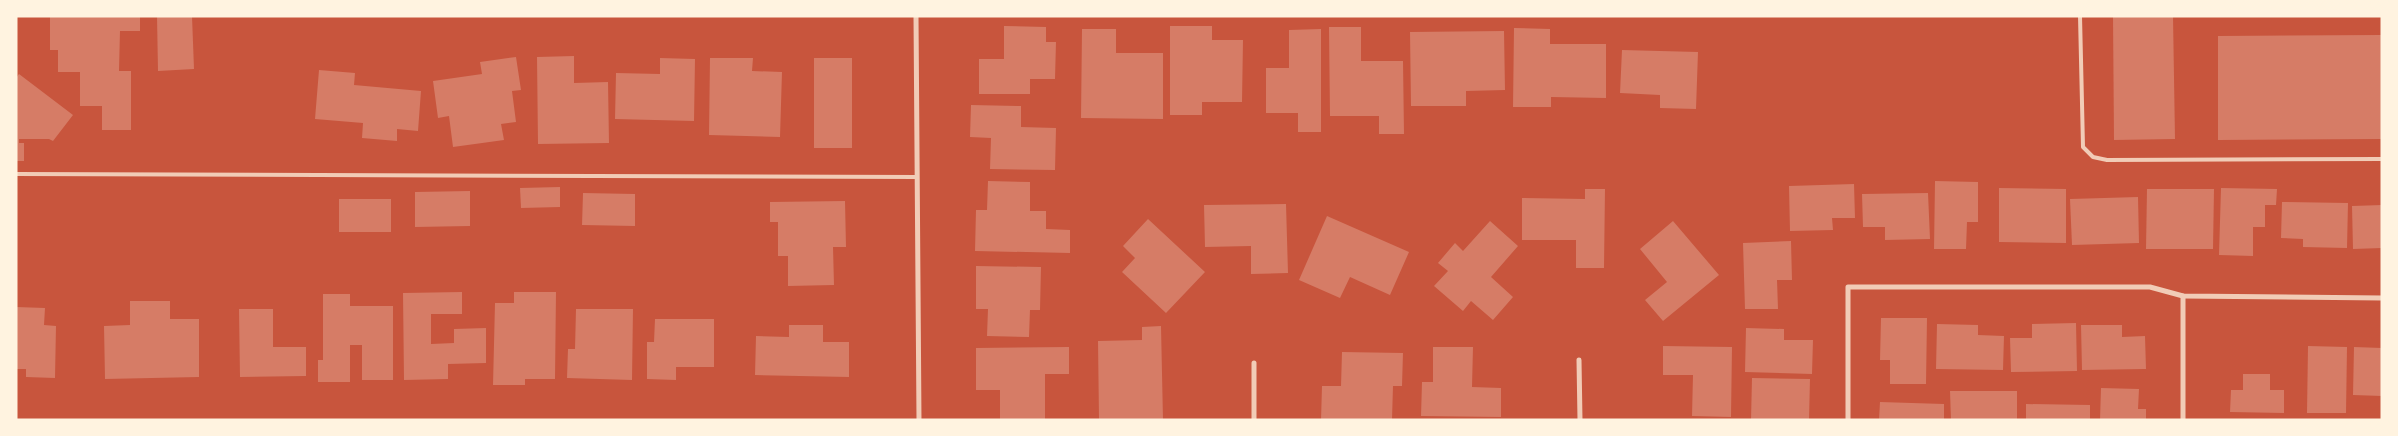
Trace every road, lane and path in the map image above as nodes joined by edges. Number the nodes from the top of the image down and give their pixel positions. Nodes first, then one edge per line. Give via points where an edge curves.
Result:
1 (916, 16) edge
2 (2080, 16) edge
3 (2382, 159) edge
4 (16, 174) edge
5 (917, 177) junction
6 (2183, 296) junction
7 (2382, 298) edge
8 (1579, 360) dead end
9 (1254, 363) dead end
10 (919, 420) edge
11 (1254, 420) edge
12 (1580, 420) edge
13 (1848, 420) edge
14 (2183, 420) edge

1 - 5 street
2 - 3 lane via 2083,147 2093,157 2107,160
4 - 5 lane
5 - 10 street
6 - 7 street
6 - 13 street via 2150,287 1848,286
6 - 14 street
8 - 12 street
9 - 11 street

